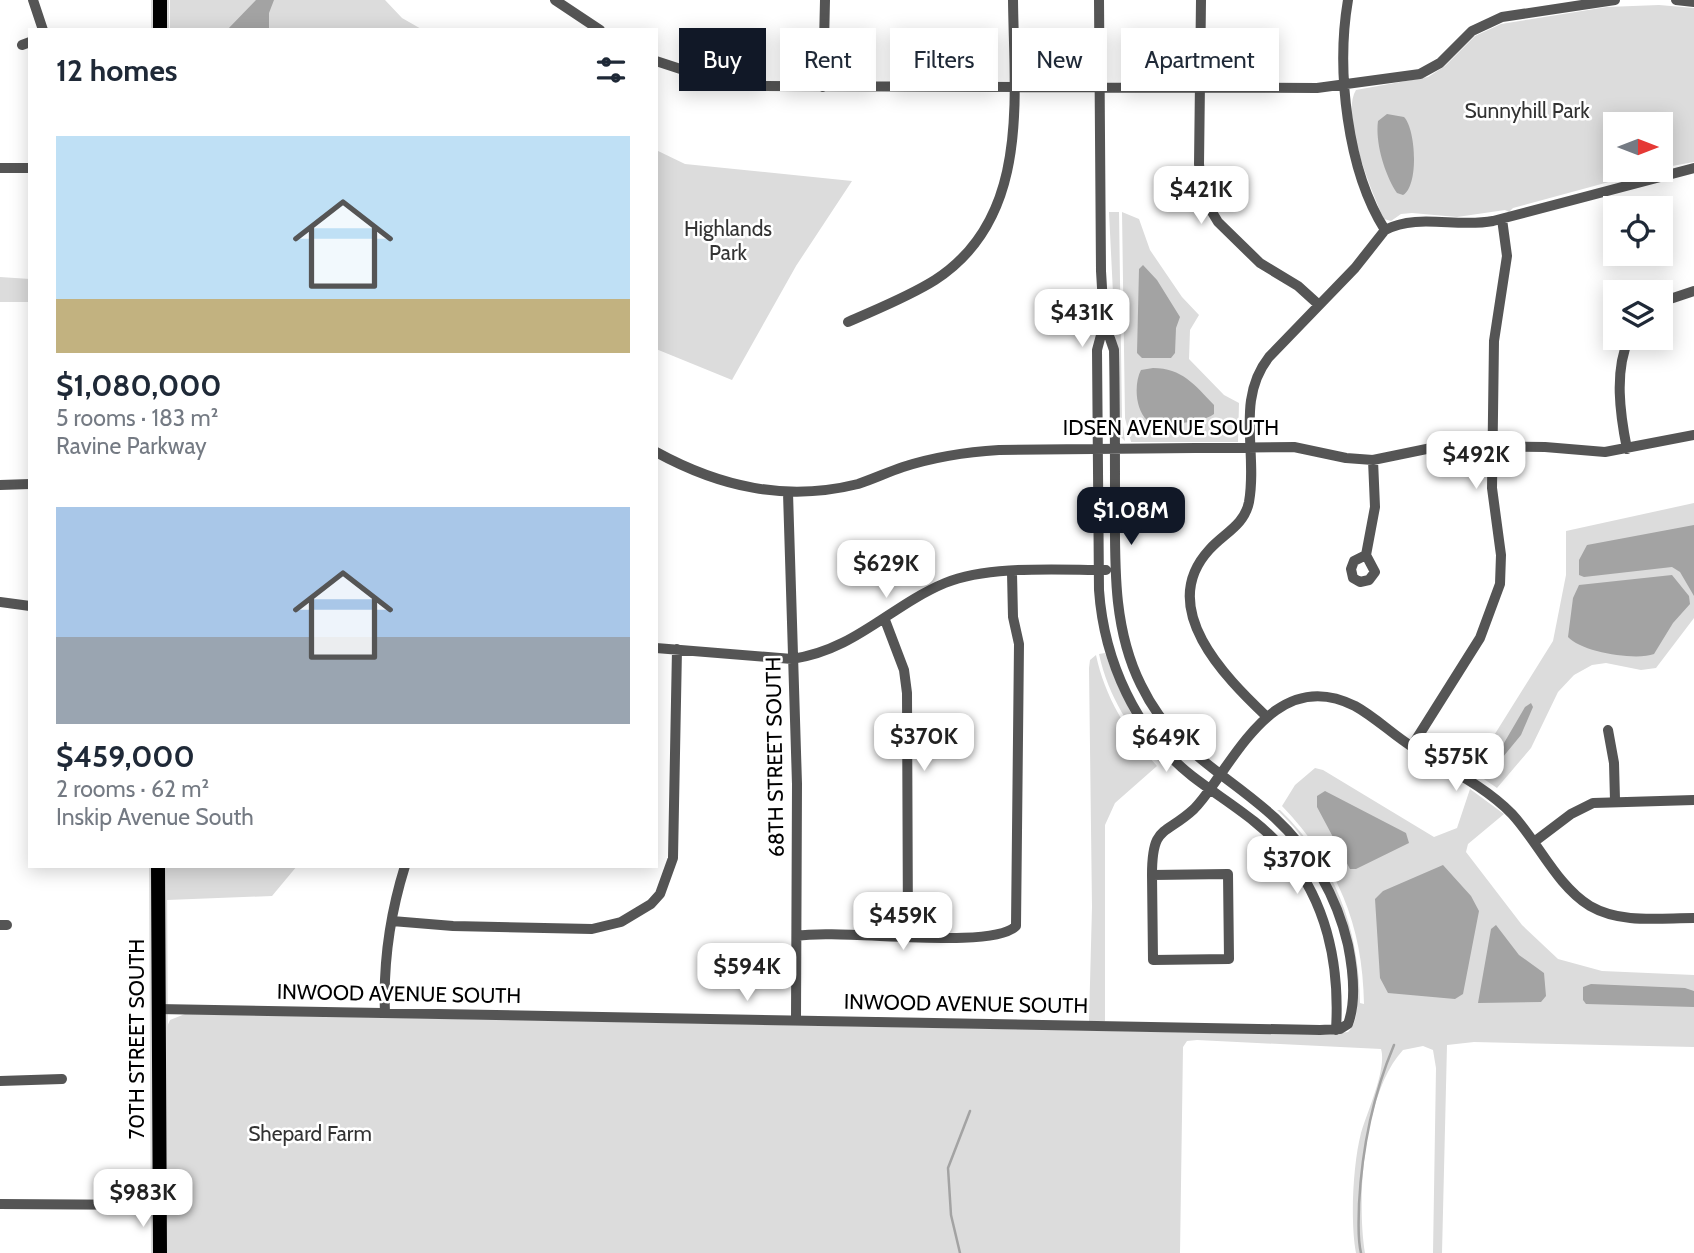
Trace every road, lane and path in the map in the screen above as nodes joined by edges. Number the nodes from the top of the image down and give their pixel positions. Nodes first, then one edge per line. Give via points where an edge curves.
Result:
1 (33, 0) edge
2 (160, 0) edge
3 (555, 0) edge
4 (825, 0) edge
5 (1013, 0) edge
6 (1099, 0) edge
7 (1200, 0) edge
8 (1348, 0) edge
9 (1615, 0) edge
10 (1676, 0) edge
11 (1694, 2) edge
12 (42, 28) edge
13 (160, 28) edge
14 (597, 28) edge
15 (824, 28) edge
16 (1013, 28) edge
17 (1099, 28) edge
18 (1200, 28) edge
19 (658, 62) edge
20 (1346, 85) junction
21 (780, 86) edge
22 (876, 87) edge
23 (1012, 87) edge
24 (1279, 89) edge
25 (1013, 91) edge
26 (1099, 91) edge
27 (1200, 91) edge
28 (0, 168) edge
29 (28, 168) edge
30 (1694, 168) edge
31 (1502, 219) junction
32 (1385, 230) junction
33 (1694, 290) edge
34 (1673, 298) edge
35 (1319, 305) junction
36 (1104, 321) junction
37 (848, 322) dead end
38 (1626, 350) edge
39 (1694, 435) edge
40 (1249, 447) junction
41 (1492, 447) junction
42 (1098, 448) junction
43 (1115, 448) junction
44 (1627, 449) junction
45 (658, 453) edge
46 (1373, 460) junction
47 (28, 484) edge
48 (0, 485) edge
49 (788, 493) junction
50 (1366, 555) dead end
51 (1099, 570) junction
52 (1116, 570) junction
53 (1012, 573) junction
54 (0, 602) edge
55 (28, 606) edge
56 (885, 620) junction
57 (658, 648) edge
58 (677, 649) junction
59 (792, 659) junction
60 (1266, 716) junction
61 (1608, 730) dead end
62 (1412, 746) junction
63 (1219, 776) junction
64 (1209, 789) junction
65 (1615, 800) junction
66 (1694, 800) edge
67 (1534, 842) junction
68 (158, 868) edge
69 (405, 868) edge
70 (1152, 875) junction
71 (1694, 918) edge
72 (392, 921) junction
73 (797, 936) junction
74 (908, 936) junction
75 (158, 1009) junction
76 (385, 1013) junction
77 (796, 1020) junction
78 (1336, 1030) junction
79 (62, 1079) dead end
80 (0, 1081) edge
81 (0, 1204) edge
82 (160, 1205) junction
83 (160, 1253) edge

1 - 12 street
2 - 13 main road
3 - 14 street
4 - 15 street
5 - 16 street
6 - 17 street
7 - 18 street
8 - 20 street
9 - 20 street via 1500,18 1472,31 1443,61 1423,72
10 - 11 street
19 - 21 street via 736,84
20 - 24 street
20 - 32 street via 1353,156
22 - 23 street
25 - 37 street via 1007,180 975,241 936,279
26 - 36 street
27 - 35 street via 1199,173 1208,207 1262,264
28 - 29 street
30 - 31 street
31 - 32 street via 1460,225 1410,221
31 - 41 street via 1507,256 1494,335
32 - 35 street
33 - 34 street
35 - 40 street via 1259,371 1250,397
36 - 42 street via 1097,350
36 - 43 street via 1114,350
38 - 44 street via 1621,371 1621,418
39 - 44 street, IDSEN AVENUE SOUTH
40 - 43 street, IDSEN AVENUE SOUTH
40 - 46 street, IDSEN AVENUE SOUTH via 1299,447
40 - 60 street via 1247,509 1235,529 1202,559 1191,601 1197,628 1212,659
41 - 44 street, IDSEN AVENUE SOUTH
41 - 46 street, IDSEN AVENUE SOUTH via 1431,447
41 - 62 street via 1493,505 1502,555 1496,598 1477,642
42 - 43 street, IDSEN AVENUE SOUTH
42 - 49 street, IDSEN AVENUE SOUTH via 961,453 858,484
42 - 51 street
43 - 52 street
45 - 49 street, IDSEN AVENUE SOUTH via 714,480
46 - 50 street via 1375,510
47 - 48 street
49 - 59 street, 68TH STREET SOUTH
51 - 52 street
51 - 53 street
51 - 64 street via 1105,634 1125,690 1156,740
52 - 63 street via 1121,629 1141,687 1173,735
53 - 56 street via 976,574 946,583
53 - 74 street via 1019,644 1016,926 972,937
54 - 55 street
56 - 59 street via 823,652
56 - 74 street via 904,670 907,693
57 - 58 street
58 - 59 street
58 - 72 street via 673,858 660,894 648,907 621,922 592,929
59 - 73 street, 68TH STREET SOUTH
60 - 62 street via 1298,700 1332,698 1360,709
60 - 63 street
61 - 65 street
62 - 67 street via 1498,801
63 - 64 street
63 - 78 street via 1283,826 1326,886 1342,923 1353,993 1350,1021
64 - 70 street via 1194,809 1162,833 1154,849
64 - 78 street via 1270,836 1311,889 1332,952
65 - 66 street
65 - 67 street via 1581,808
67 - 71 street via 1573,892 1597,909 1623,918
68 - 75 main road, 70TH STREET SOUTH
69 - 72 street
70 - 70 street via 1228,874 1229,959 1153,960
72 - 76 street via 383,971
73 - 74 street
73 - 77 street, 68TH STREET SOUTH
75 - 76 street, INWOOD AVENUE SOUTH
75 - 82 main road, 70TH STREET SOUTH
76 - 77 street, INWOOD AVENUE SOUTH
77 - 78 street, INWOOD AVENUE SOUTH
79 - 80 street
81 - 82 street
82 - 83 main road, 70TH STREET SOUTH

